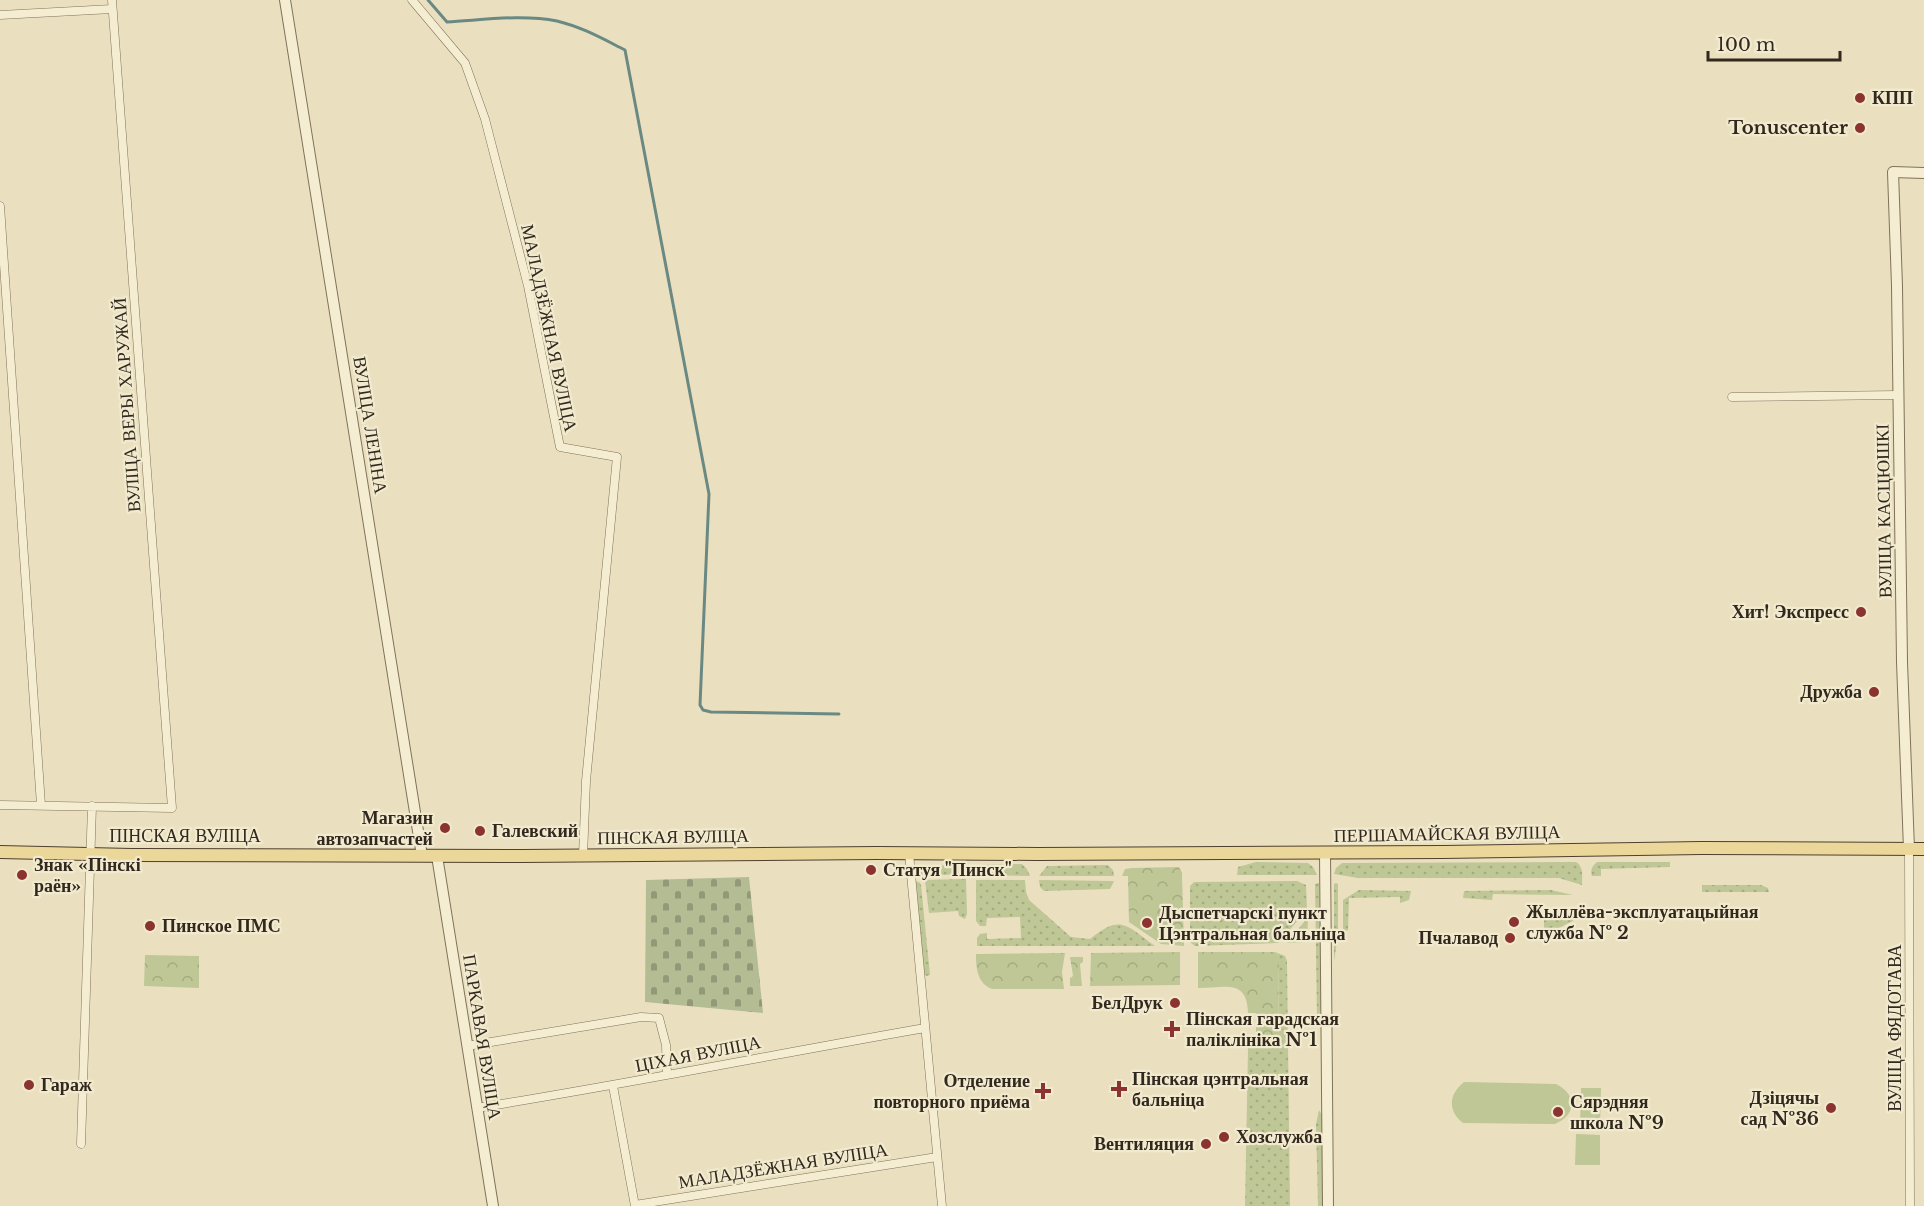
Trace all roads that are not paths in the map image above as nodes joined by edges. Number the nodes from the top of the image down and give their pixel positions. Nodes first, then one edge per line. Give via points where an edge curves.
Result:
1 (285, 0) edge
2 (412, 0) edge
3 (112, 4) edge
4 (0, 15) edge
5 (1924, 173) edge
6 (0, 206) edge
7 (1898, 395) junction
8 (1732, 398) dead end
9 (0, 805) edge
10 (41, 805) junction
11 (92, 806) junction
12 (172, 808) joint
13 (1909, 849) junction
14 (1924, 849) edge
15 (0, 852) edge
16 (909, 853) junction
17 (1325, 853) junction
18 (92, 854) junction
19 (971, 854) joint
20 (422, 856) junction
21 (437, 856) junction
22 (583, 856) junction
23 (925, 1028) junction
24 (467, 1046) junction
25 (667, 1074) junction
26 (613, 1086) junction
27 (477, 1108) junction
28 (81, 1144) dead end
29 (937, 1157) junction
30 (635, 1205) edge
31 (493, 1206) edge
32 (942, 1206) edge
33 (1328, 1206) edge
34 (1910, 1206) edge

1 - 20 street, ВУЛІЦА ЛЕНІНА
2 - 22 street, МАЛАДЗЁЖНАЯ ВУЛІЦА via 465,63 485,118 528,286 560,447 616,458 587,770
3 - 4 street
3 - 12 street, ВУЛІЦА ВЕРЫ ХАРУЖАЙ
5 - 7 street, ВУЛІЦА КАСЦЮШКІ via 1893,172
6 - 10 street
7 - 8 street
7 - 13 street, ВУЛІЦА КАСЦЮШКІ
9 - 10 street, ПІНСКАЯ ВУЛІЦА
10 - 11 street, ПІНСКАЯ ВУЛІЦА
11 - 12 street, ПІНСКАЯ ВУЛІЦА
11 - 18 street, ПІНСКАЯ ВУЛІЦА
13 - 14 main road, ПЕРШАМАЙСКАЯ ВУЛІЦА
13 - 17 main road, ПЕРШАМАЙСКАЯ ВУЛІЦА
13 - 34 street, ВУЛІЦА ФЯДОТАВА
15 - 18 main road, ПІНСКАЯ ВУЛІЦА
16 - 19 main road, ПІНСКАЯ ВУЛІЦА
16 - 22 main road, ПІНСКАЯ ВУЛІЦА
16 - 23 street
17 - 19 main road, ПЕРШАМАЙСКАЯ ВУЛІЦА
17 - 33 street
18 - 20 main road, ПІНСКАЯ ВУЛІЦА
18 - 28 street
20 - 21 main road, ПІНСКАЯ ВУЛІЦА
21 - 22 main road, ПІНСКАЯ ВУЛІЦА
21 - 24 street, ПАРКАВАЯ ВУЛІЦА
23 - 25 street, ЦІХАЯ ВУЛІЦА
23 - 29 street
24 - 25 street via 641,1017 659,1018 666,1045
24 - 27 street, ПАРКАВАЯ ВУЛІЦА
25 - 26 street, ЦІХАЯ ВУЛІЦА
26 - 27 street, ЦІХАЯ ВУЛІЦА
26 - 30 street
27 - 31 street, ПАРКАВАЯ ВУЛІЦА
29 - 30 street, МАЛАДЗЁЖНАЯ ВУЛІЦА
29 - 32 street

